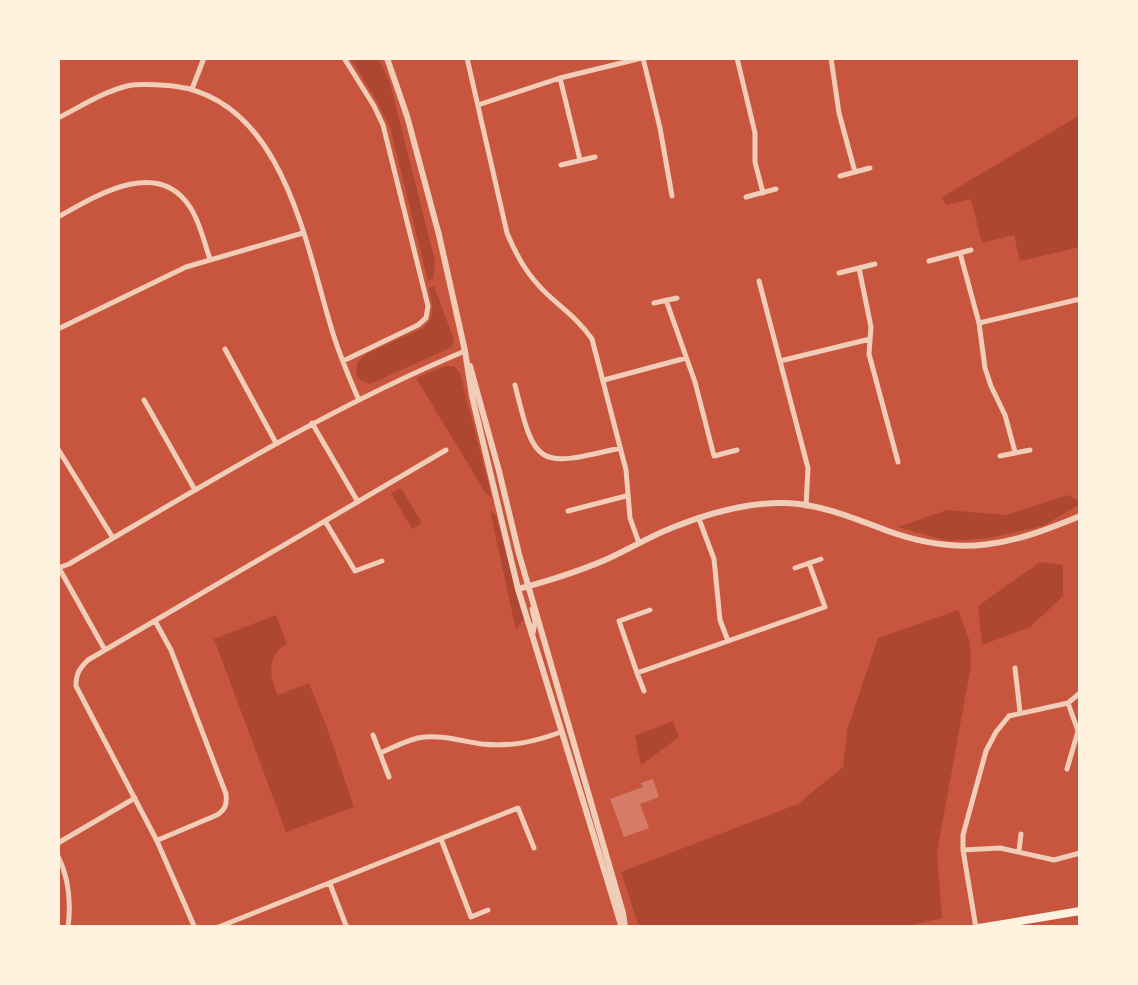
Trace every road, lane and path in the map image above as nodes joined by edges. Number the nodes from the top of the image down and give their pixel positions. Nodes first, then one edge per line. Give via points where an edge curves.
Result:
1 (204, 58) edge
2 (344, 58) edge
3 (387, 58) edge
4 (467, 58) edge
5 (643, 58) edge
6 (737, 58) edge
7 (831, 58) edge
8 (560, 78) junction
9 (192, 89) junction
10 (478, 105) junction
11 (58, 118) edge
12 (595, 157) dead end
13 (580, 160) junction
14 (561, 165) dead end
15 (870, 168) dead end
16 (855, 172) junction
17 (840, 176) dead end
18 (776, 189) dead end
19 (763, 193) junction
20 (672, 196) dead end
21 (746, 197) dead end
22 (58, 216) edge
23 (303, 233) junction
24 (971, 250) dead end
25 (960, 253) junction
26 (210, 259) junction
27 (928, 261) dead end
28 (875, 264) dead end
29 (859, 268) junction
30 (839, 273) dead end
31 (758, 281) dead end
32 (677, 298) dead end
33 (1080, 299) edge
34 (666, 300) junction
35 (654, 303) dead end
36 (979, 323) junction
37 (58, 329) edge
38 (870, 339) junction
39 (225, 349) dead end
40 (465, 350) junction
41 (686, 358) junction
42 (343, 361) junction
43 (779, 362) junction
44 (604, 380) junction
45 (515, 384) dead end
46 (358, 398) junction
47 (144, 400) dead end
48 (312, 423) junction
49 (276, 443) junction
50 (620, 448) junction
51 (58, 449) edge
52 (446, 450) dead end
53 (738, 450) dead end
54 (1030, 450) dead end
55 (1015, 452) junction
56 (1000, 456) dead end
57 (898, 462) dead end
58 (195, 490) junction
59 (626, 496) junction
60 (358, 502) junction
61 (806, 506) junction
62 (568, 511) dead end
63 (1080, 516) edge
64 (700, 519) junction
65 (325, 521) junction
66 (113, 538) junction
67 (639, 543) junction
68 (821, 558) dead end
69 (382, 561) dead end
70 (809, 563) junction
71 (58, 568) edge
72 (795, 568) dead end
73 (528, 586) junction
74 (518, 589) junction
75 (650, 610) dead end
76 (155, 621) junction
77 (533, 638) junction
78 (728, 641) junction
79 (104, 650) junction
80 (1015, 668) dead end
81 (638, 673) junction
82 (644, 691) dead end
83 (1080, 693) edge
84 (1068, 702) junction
85 (1020, 712) junction
86 (568, 721) junction
87 (562, 732) junction
88 (373, 735) dead end
89 (573, 738) junction
90 (380, 753) junction
91 (1071, 755) junction
92 (1080, 759) edge
93 (1067, 769) dead end
94 (389, 778) dead end
95 (135, 798) junction
96 (1021, 834) dead end
97 (441, 839) junction
98 (157, 840) junction
99 (58, 843) edge
100 (534, 848) dead end
101 (963, 850) junction
102 (1019, 851) junction
103 (1080, 853) edge
104 (58, 856) edge
105 (329, 883) junction
106 (488, 910) dead end
107 (1080, 911) edge
108 (68, 928) edge
109 (195, 928) edge
110 (216, 928) edge
111 (347, 928) edge
112 (623, 928) edge
113 (978, 928) edge

1 - 9 street
2 - 42 street via 383,125 428,306 418,325
3 - 40 street via 440,235
4 - 10 street
5 - 8 street
5 - 20 street
6 - 19 street
7 - 16 street
8 - 10 street
8 - 13 street
9 - 11 street via 128,86
9 - 23 street via 229,107 256,134
10 - 44 street via 516,256 582,324
12 - 13 street
13 - 14 street
15 - 16 street
16 - 17 street
18 - 19 street
19 - 21 street
22 - 26 street via 151,181 185,200
23 - 26 street
23 - 42 street
24 - 25 street
25 - 27 street
25 - 36 street
26 - 37 street
28 - 29 street
29 - 30 street
29 - 38 street
31 - 43 street
32 - 34 street
33 - 36 street
34 - 35 street
34 - 41 street
36 - 55 street via 985,368
38 - 43 street
38 - 57 street
39 - 49 street
40 - 46 street
40 - 73 street
40 - 74 street
41 - 44 street
41 - 53 street via 714,456
42 - 46 street
43 - 61 street via 808,468
44 - 50 street
45 - 50 street via 536,451 571,460
46 - 48 street
47 - 58 street
48 - 49 street
48 - 60 street
49 - 58 street
50 - 59 street
51 - 66 street
52 - 60 street
54 - 55 street
55 - 56 street
58 - 66 street
59 - 62 street
59 - 67 street
60 - 65 street
61 - 63 street via 954,547 1039,533
61 - 64 street via 739,507
64 - 67 street
64 - 78 street
65 - 69 street via 356,571
65 - 76 street
66 - 71 street
67 - 73 street
68 - 70 street
70 - 72 street
70 - 78 street via 824,606
71 - 79 street
73 - 74 street
73 - 77 street
73 - 86 street
74 - 77 street
75 - 81 street via 619,621
76 - 79 street
76 - 98 street via 227,803 217,815
77 - 87 street
78 - 81 street
79 - 95 street via 80,668 76,686
80 - 85 street
81 - 82 street
83 - 84 street
84 - 85 street
84 - 91 street via 1078,731
85 - 101 street via 1009,716 986,751
86 - 87 street
86 - 89 street
87 - 89 street
87 - 90 street via 512,745 418,738
87 - 112 street
88 - 90 street
89 - 112 street
90 - 94 street
91 - 92 street
91 - 93 street
95 - 98 street
95 - 99 street
96 - 102 street
97 - 100 street via 518,808
97 - 105 street
97 - 106 street via 471,917
98 - 109 street
101 - 102 street
101 - 113 street
102 - 103 street via 1054,860
104 - 108 street
105 - 110 street
105 - 111 street
107 - 113 main road

